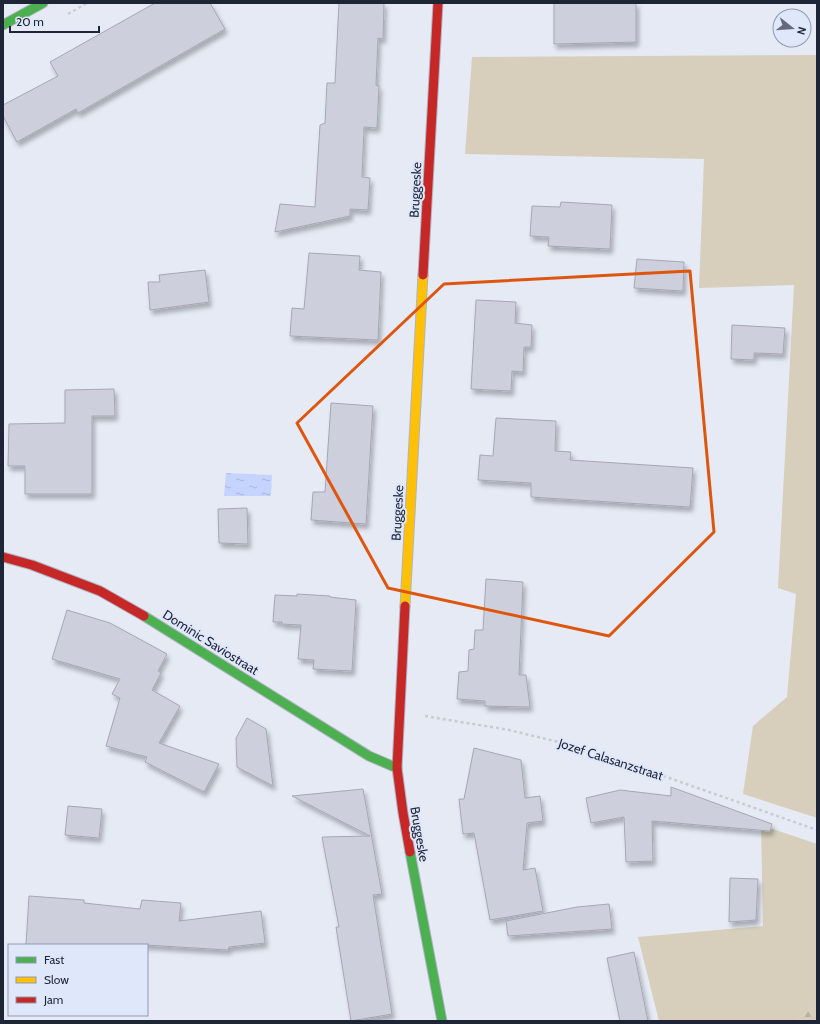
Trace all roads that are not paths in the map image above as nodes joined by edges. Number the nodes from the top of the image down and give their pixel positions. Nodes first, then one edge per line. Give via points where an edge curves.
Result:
1 (43, 3) edge
2 (438, 3) edge
3 (3, 25) edge
4 (3, 557) edge
5 (397, 768) junction
6 (442, 1021) edge

1 - 3 street
2 - 5 street, Bruggeske
4 - 5 street, Dominic Saviostraat via 100,591 369,756
5 - 6 street, Bruggeske

